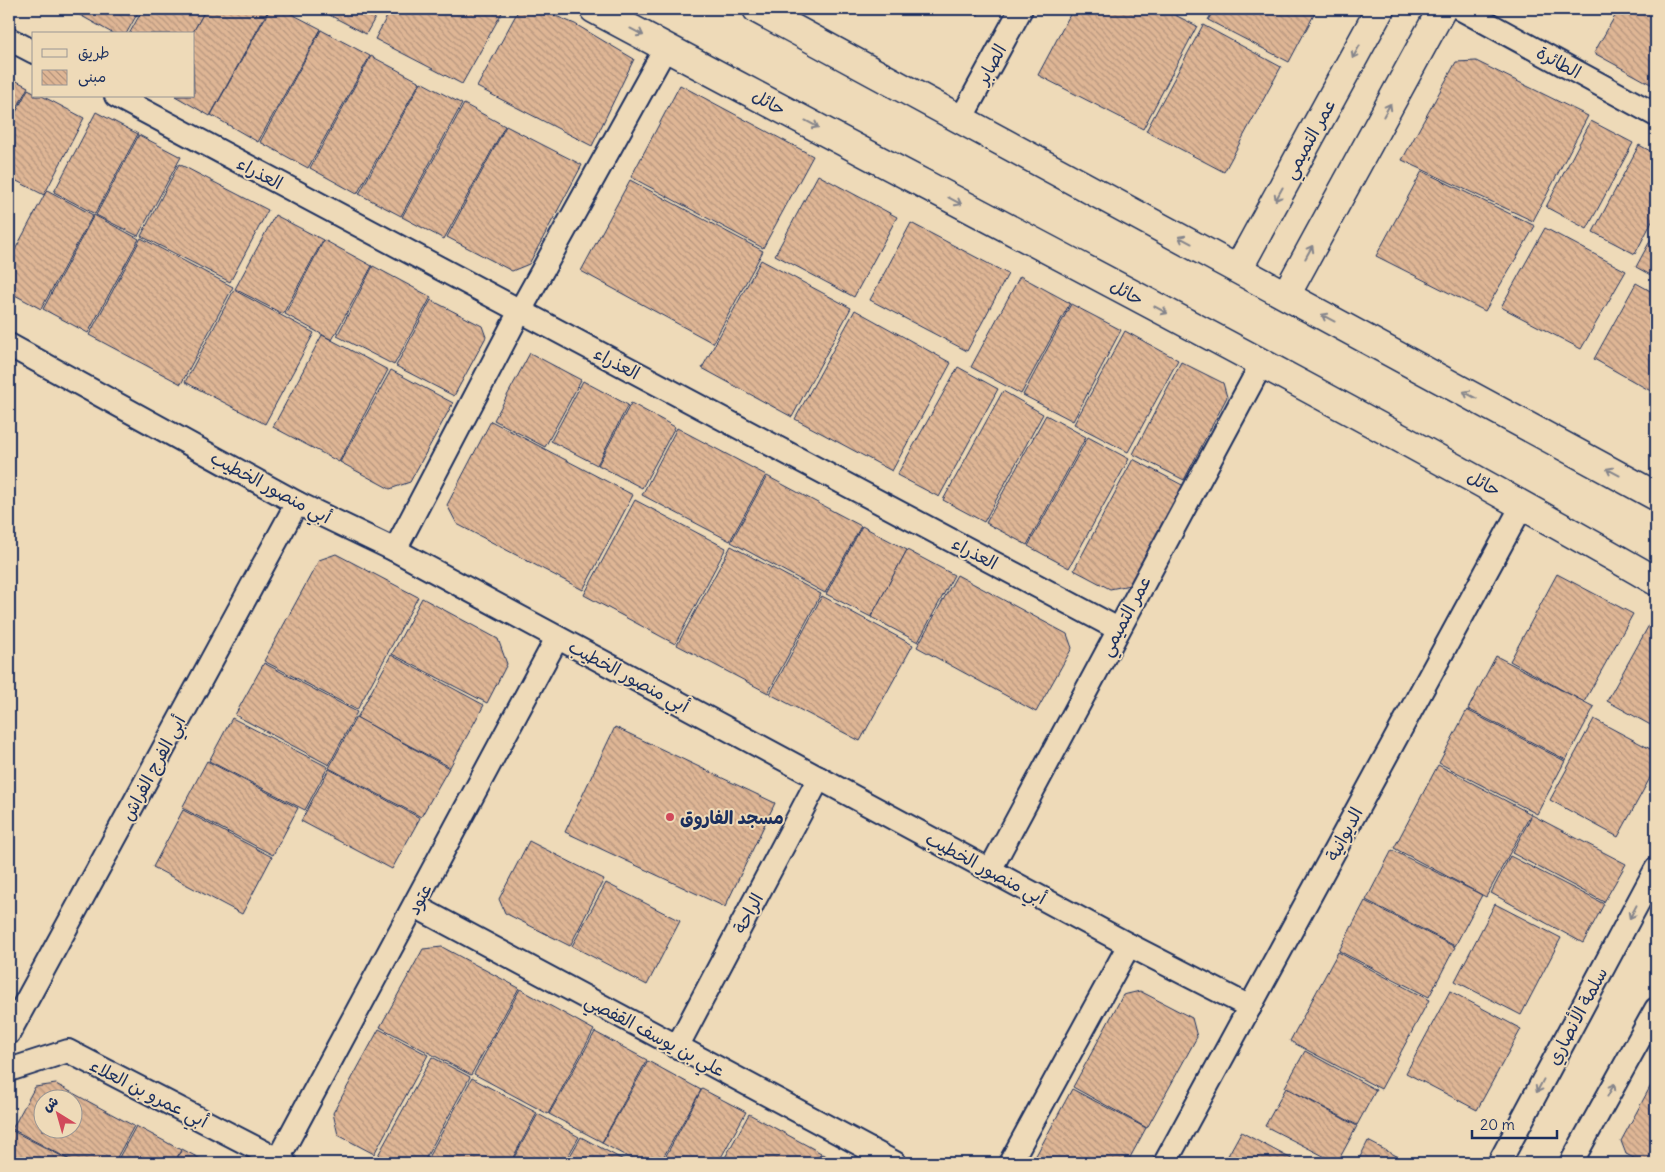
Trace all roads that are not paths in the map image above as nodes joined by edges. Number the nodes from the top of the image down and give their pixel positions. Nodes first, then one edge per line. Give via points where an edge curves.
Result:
1 (594, 9) edge
2 (757, 9) edge
3 (1021, 9) edge
4 (1380, 9) edge
5 (1442, 9) edge
6 (1461, 9) edge
7 (9, 39) edge
8 (666, 47) junction
9 (32, 51) edge
10 (120, 98) edge
11 (1656, 115) edge
12 (961, 119) junction
13 (1238, 269) junction
14 (1286, 295) junction
15 (520, 312) junction
16 (9, 345) edge
17 (1262, 363) junction
18 (1656, 496) edge
19 (296, 502) junction
20 (1523, 504) junction
21 (395, 550) junction
22 (1656, 581) edge
23 (1118, 629) junction
24 (557, 638) junction
25 (819, 778) junction
26 (1656, 869) edge
27 (990, 870) junction
28 (415, 906) junction
29 (1129, 944) junction
30 (1250, 1007) junction
31 (1656, 1009) edge
32 (9, 1032) edge
33 (677, 1047) junction
34 (9, 1070) edge
35 (281, 1161) edge
36 (895, 1163) edge
37 (1010, 1163) edge
38 (1165, 1163) edge
39 (1498, 1163) edge
40 (1573, 1163) edge

1 -> 8 street, حائل
2 - 12 street
3 - 12 street, الصابر
4 -> 13 street, عمر التميمي
14 -> 5 street
6 - 11 street, الطائرة
7 - 9 street
8 - 15 street
8 -> 17 street, حائل
10 - 15 street, العذراء
13 -> 12 street
13 - 14 street
18 -> 14 street
15 - 21 street
15 - 23 street, العذراء
16 - 19 street, أبي منصور الخطيب
17 - 20 street, حائل
17 - 23 street, عمر التميمي
19 - 21 street, أبي منصور الخطيب
19 - 32 street, أبي الفرج الفراش
20 - 22 street, حائل
20 - 30 street, الديوانية
21 - 24 street, أبي منصور الخطيب
23 - 27 street, عمر التميمي
24 - 25 street, أبي منصور الخطيب
24 - 28 street, عتود
25 - 27 street, أبي منصور الخطيب
25 - 33 street, الراحة
26 -> 39 street, سلمة الأنصاري
27 - 29 street, أبي منصور الخطيب
28 - 33 street, علي بن يوسف القفصي
28 - 35 street, عتود
29 - 30 street, أبي منصور الخطيب
29 - 37 street
30 - 38 street, الديوانية
40 -> 31 street
33 - 36 street, علي بن يوسف القفصي
34 - 35 street, أبي عمرو بن العلاء via 68,1051

